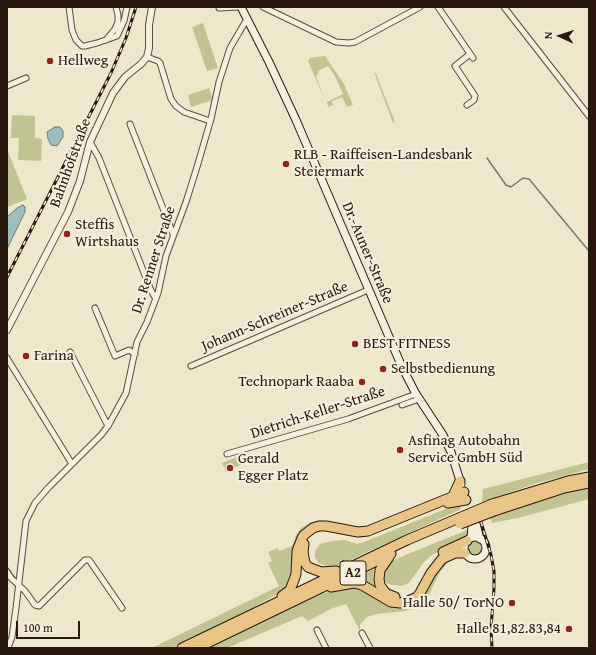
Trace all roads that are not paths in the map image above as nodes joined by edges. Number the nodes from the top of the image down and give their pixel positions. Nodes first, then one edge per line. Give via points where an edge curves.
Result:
1 (69, 7) edge
2 (116, 7) edge
3 (127, 7) edge
4 (152, 7) edge
5 (239, 7) edge
6 (263, 7) edge
7 (420, 7) edge
8 (438, 7) edge
9 (504, 7) edge
10 (220, 8) dead end
11 (118, 15) junction
12 (125, 16) junction
13 (247, 19) junction
14 (105, 40) junction
15 (147, 57) junction
16 (26, 78) dead end
17 (7, 86) edge
18 (467, 105) dead end
19 (589, 116) edge
20 (210, 121) junction
21 (130, 124) dead end
22 (90, 142) junction
23 (173, 234) junction
24 (368, 290) junction
25 (156, 298) junction
26 (95, 308) dead end
27 (7, 330) edge
28 (70, 352) dead end
29 (135, 354) junction
30 (7, 358) edge
31 (191, 366) dead end
32 (417, 397) junction
33 (402, 405) dead end
34 (108, 426) junction
35 (227, 454) dead end
36 (72, 464) junction
37 (589, 473) edge
38 (589, 477) edge
39 (460, 481) junction
40 (568, 481) junction
41 (589, 483) edge
42 (453, 496) junction
43 (466, 500) junction
44 (493, 508) junction
45 (459, 521) junction
46 (480, 539) junction
47 (469, 540) junction
48 (465, 553) junction
49 (391, 554) junction
50 (343, 570) junction
51 (7, 572) edge
52 (20, 586) junction
53 (314, 591) junction
54 (278, 602) junction
55 (122, 608) dead end
56 (317, 630) dead end
57 (362, 632) dead end
58 (8, 639) edge
59 (8, 648) edge
60 (182, 648) edge
61 (197, 648) edge
62 (326, 648) edge
63 (370, 648) edge

1 - 14 street via 72,30 82,46
2 - 11 street
3 - 12 street
4 - 15 street
5 - 10 street
5 - 13 main road, Dr.-Auner-Straße
6 - 7 street via 336,42 348,44
8 - 18 street via 472,56 455,66 475,96
9 - 19 street
11 - 12 street
11 - 14 street via 115,29
12 - 14 street via 116,36
13 - 20 street, Dr. Renner Straße via 230,48
13 - 24 main road, Dr.-Auner-Straße via 296,120
15 - 20 street via 160,63 171,99 176,106 184,112
15 - 22 street, Bahnhofstraße via 125,77 113,93
16 - 17 street
20 - 23 street, Dr. Renner Straße via 186,202
21 - 23 street
22 - 25 street via 99,158 150,289
22 - 27 street, Bahnhofstraße via 80,182 68,212
23 - 25 street, Dr. Renner Straße
24 - 31 street, Johann-Schreiner-Straße
24 - 32 main road, Dr.-Auner-Straße
25 - 29 street, Dr. Renner Straße via 137,342
26 - 29 street via 115,356 129,350
28 - 34 street
29 - 34 street, Dr. Renner Straße via 126,392
30 - 36 street
32 - 33 street
32 - 35 street, Dietrich-Keller-Straße
32 - 39 main road, Dr.-Auner-Straße via 443,435
34 - 36 street, Dr. Renner Straße
36 - 52 street, Dr. Renner Straße via 35,503 26,521
37 - 40 highway
38 - 40 highway, A2
39 - 42 highway
39 - 43 main road, Dr.-Auner-Straße
40 - 44 highway, A2
41 - 44 highway, A2
42 - 43 highway
42 - 54 highway via 368,531 358,532 326,526 313,528 304,535 297,551 296,574 290,590
43 - 50 highway via 448,503 370,536 354,537 326,531 307,539 303,552 308,567 321,572
44 - 45 highway, A2, bridge
45 - 49 highway, A2
45 - 50 highway, A2
46 - 47 main road
46 - 47 main road via 474,524
46 - 48 main road via 485,544 484,555 474,559
47 - 48 main road via 465,546
47 - 49 highway via 441,553 431,564 416,590 403,597 397,598 387,594 380,585 380,570
48 - 53 highway via 455,553 442,559 431,572 417,597 408,602 391,602 354,583
49 - 53 highway, A2
50 - 54 highway, A2
51 - 52 street
52 - 55 street via 35,604 40,606 85,560 89,560
52 - 58 street, Dr. Renner Straße via 12,636
53 - 61 highway, A2
54 - 60 highway, A2
56 - 62 street
57 - 63 street
58 - 59 street, Dr. Renner Straße

